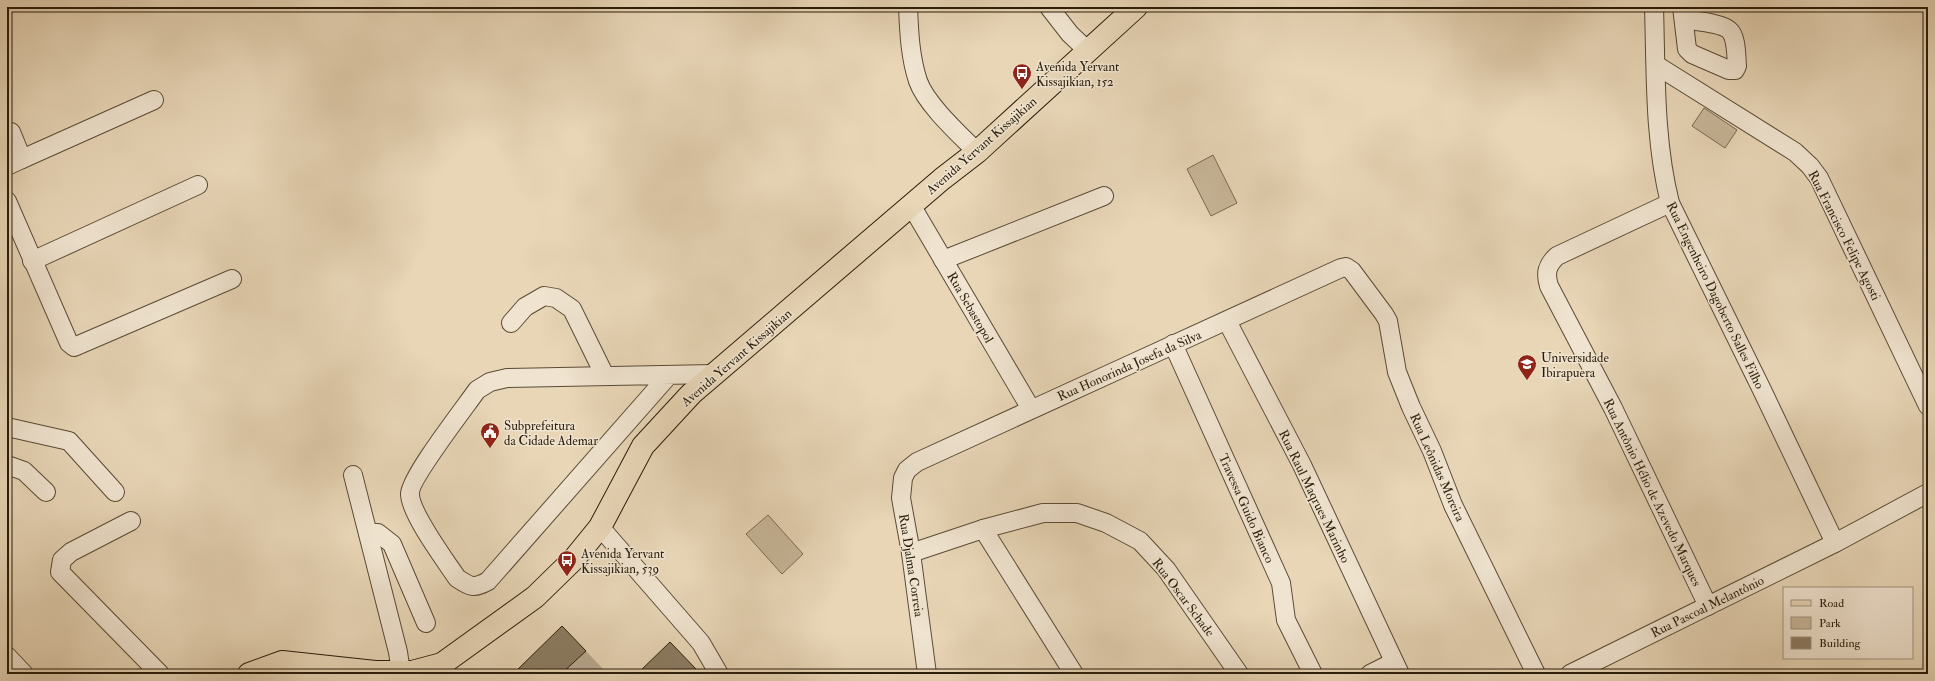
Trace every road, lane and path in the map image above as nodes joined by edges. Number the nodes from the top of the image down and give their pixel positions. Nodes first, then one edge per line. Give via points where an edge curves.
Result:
1 (908, 7) edge
2 (1049, 7) edge
3 (1136, 7) edge
4 (1654, 7) edge
5 (1088, 51) junction
6 (1656, 64) junction
7 (154, 100) dead end
8 (8, 130) edge
9 (977, 152) junction
10 (15, 162) edge
11 (198, 185) dead end
12 (1104, 196) dead end
13 (7, 201) edge
14 (1670, 203) junction
15 (911, 206) junction
16 (943, 260) junction
17 (32, 261) junction
18 (1341, 268) joint
19 (232, 280) dead end
20 (1227, 321) junction
21 (511, 323) dead end
22 (1173, 344) junction
23 (669, 374) junction
24 (714, 374) junction
25 (605, 376) junction
26 (1928, 406) edge
27 (1030, 409) junction
28 (7, 426) edge
29 (917, 462) joint
30 (7, 464) edge
31 (353, 475) dead end
32 (46, 492) dead end
33 (116, 492) dead end
34 (1928, 493) edge
35 (131, 522) dead end
36 (600, 527) junction
37 (983, 530) junction
38 (368, 533) junction
39 (1835, 543) junction
40 (911, 553) junction
41 (1708, 606) junction
42 (426, 623) dead end
43 (7, 656) edge
44 (1397, 668) edge
45 (401, 672) junction
46 (720, 672) edge
47 (255, 673) edge
48 (24, 674) edge
49 (160, 674) edge
50 (927, 674) edge
51 (1074, 674) edge
52 (1239, 674) edge
53 (1313, 674) edge
54 (1370, 674) edge
55 (1536, 674) edge
56 (1570, 674) edge

1 - 9 street via 918,81 924,94
2 - 5 street via 1070,34
3 - 5 main road, Avenida Yervant Kissajikian
4 - 6 street, Rua Engenheiro Dagoberto Salles Filho
5 - 9 main road, Avenida Yervant Kissajikian
6 - 14 street, Rua Engenheiro Dagoberto Salles Filho via 1660,148
6 - 26 street, Rua Francisco Felipe Agosti via 1795,152 1810,166 1819,178
7 - 10 street
8 - 10 street
9 - 15 main road, Avenida Yervant Kissajikian
11 - 17 street
12 - 16 street
13 - 17 street
14 - 39 street, Rua Engenheiro Dagoberto Salles Filho
14 - 41 street, Rua Antônio Hélio de Azevedo Marques via 1557,256 1550,262 1546,277 1613,408
15 - 16 street, Rua Sebastopol
15 - 24 main road, Avenida Yervant Kissajikian
16 - 27 street, Rua Sebastopol
17 - 19 street via 69,343 74,347
18 - 20 street, Rua Honorinda Josefa da Silva
18 - 55 street, Rua Leônidas Moreira via 1346,267 1352,271 1388,321 1397,372 1411,407 1453,505
20 - 22 street, Rua Honorinda Josefa da Silva
20 - 44 street, Rua Raul Maqrues Marinho via 1302,465
21 - 25 street via 525,307 544,296 556,298 572,309
22 - 27 street, Rua Honorinda Josefa da Silva
22 - 53 street, Travessa Guido Bianco via 1281,583 1286,620
23 - 24 street
23 - 25 street
23 - 25 street via 488,581 478,587 467,585 457,578 413,509 409,493 416,476 477,390 490,382 507,378
24 - 36 main road, Avenida Yervant Kissajikian via 690,394 643,446
27 - 29 street, Rua Honorinda Josefa da Silva
28 - 33 street via 70,441
29 - 40 street, Rua Djalma Correia via 907,470 901,487
30 - 32 street via 24,471
31 - 38 street
34 - 39 street, Rua Pascoal Melantônio
35 - 49 street via 71,552 62,560 60,572
36 - 45 main road, Avenida Yervant Kissajikian via 574,559 535,596 504,620 442,664 412,672
36 - 46 street via 701,643
37 - 40 street, Rua Oscar Schade
37 - 51 street
37 - 52 street, Rua Oscar Schade via 1043,513 1077,513 1106,523 1140,542 1166,569
38 - 42 street via 378,534 392,544
38 - 45 street
39 - 41 street, Rua Pascoal Melantônio
40 - 50 street, Rua Djalma Correia
41 - 56 street, Rua Pascoal Melantônio
43 - 48 street
44 - 54 street
45 - 47 main road, Avenida Yervant Kissajikian via 375,672 282,662

